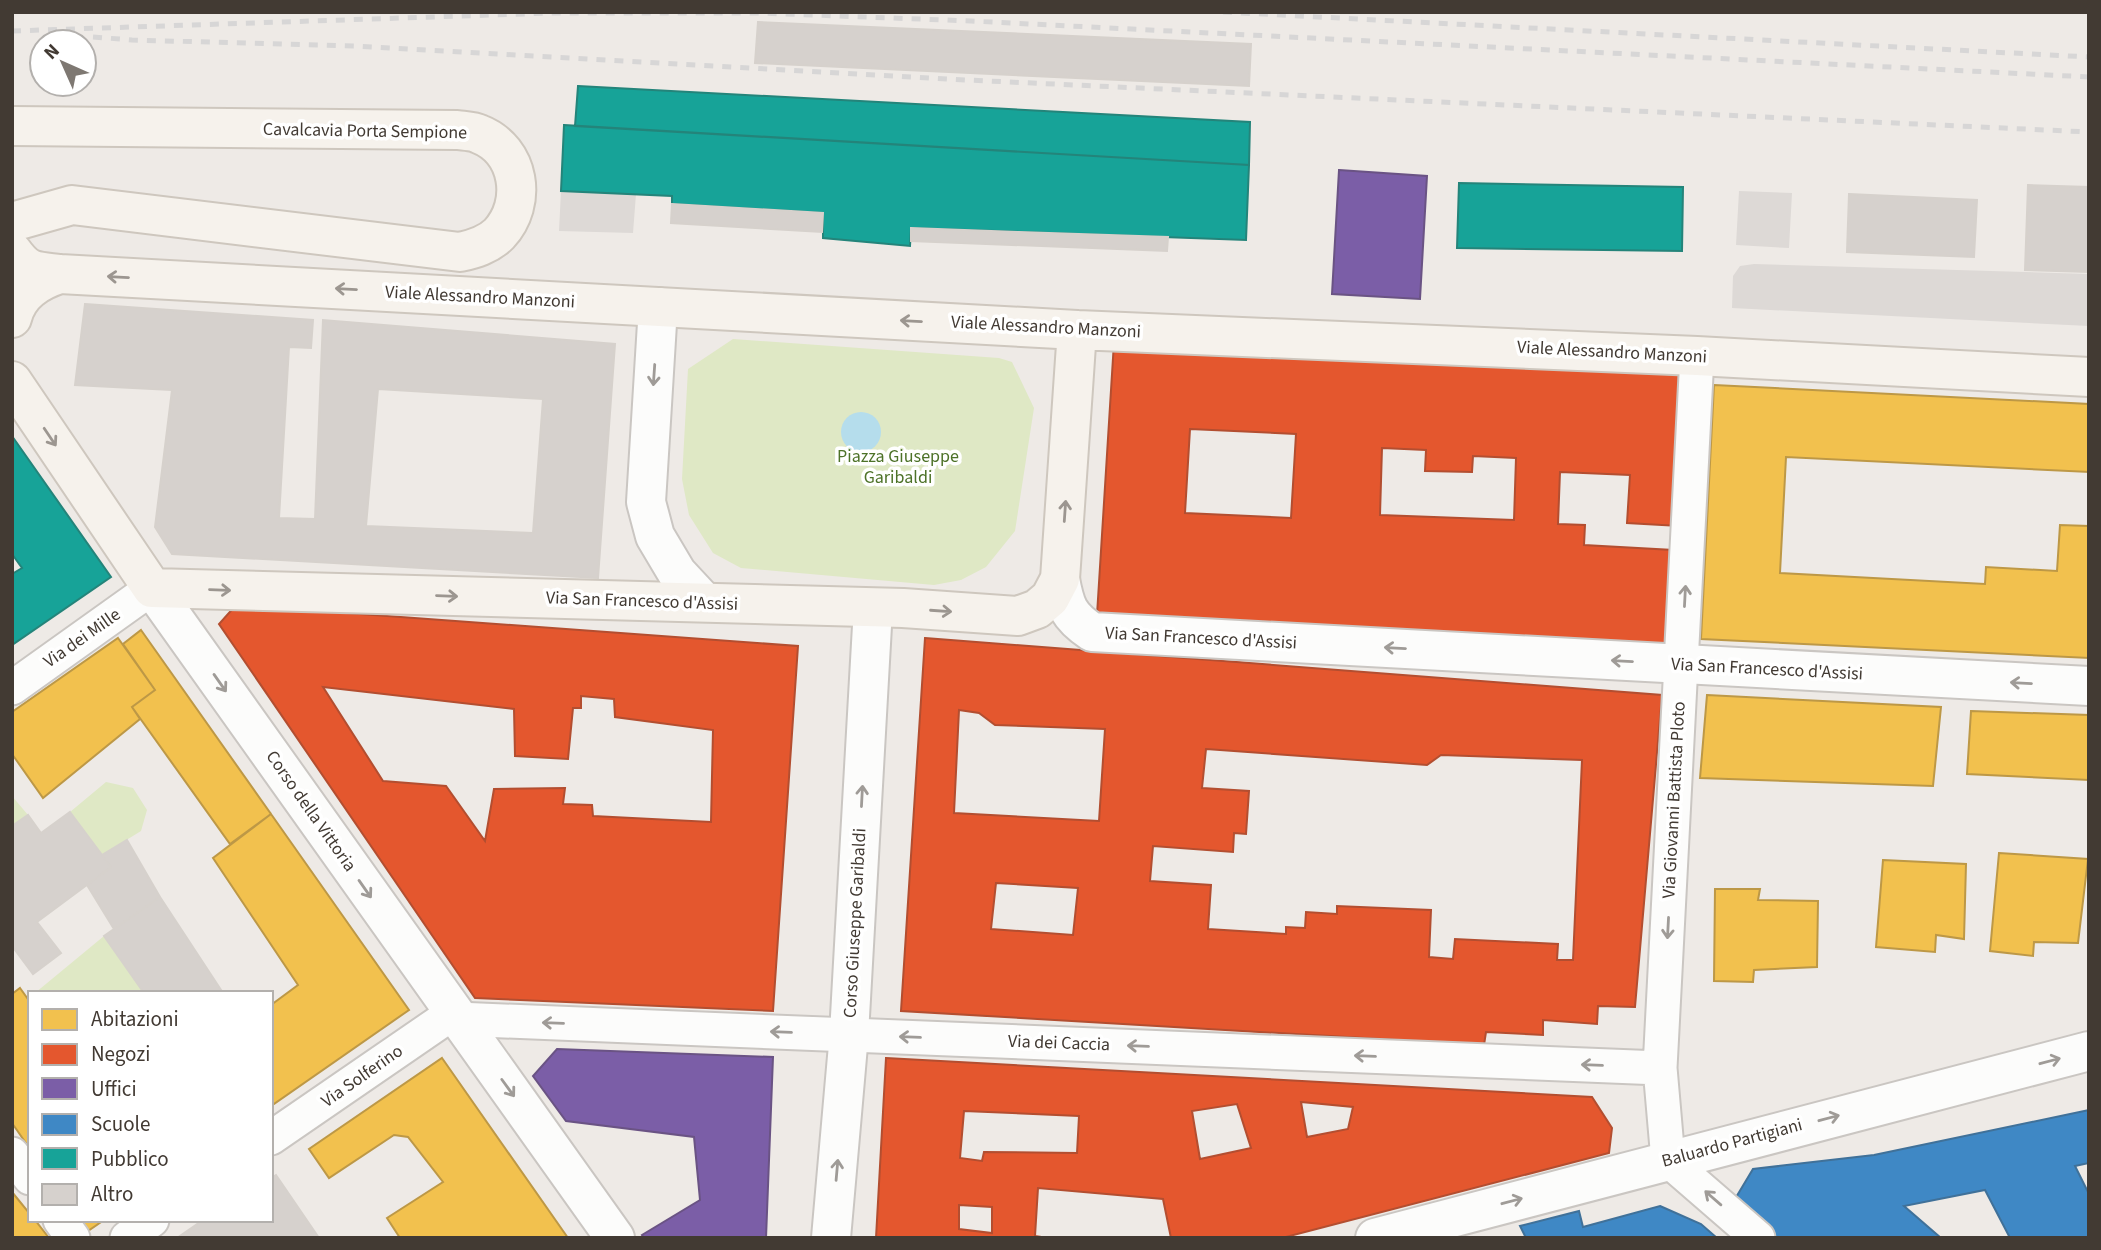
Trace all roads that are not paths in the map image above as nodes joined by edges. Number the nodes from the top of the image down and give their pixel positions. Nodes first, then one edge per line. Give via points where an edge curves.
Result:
1 (12, 126) edge
2 (12, 222) edge
3 (12, 251) edge
4 (60, 274) junction
5 (658, 307) junction
6 (12, 318) edge
7 (1077, 330) junction
8 (1697, 356) junction
9 (2089, 377) edge
10 (12, 381) edge
11 (1060, 579) junction
12 (152, 588) junction
13 (704, 602) junction
14 (873, 608) junction
15 (1681, 664) junction
16 (2089, 686) edge
17 (12, 688) edge
18 (455, 1016) junction
19 (849, 1034) junction
20 (2089, 1051) edge
21 (1660, 1068) junction
22 (273, 1138) edge
23 (12, 1154) edge
24 (1668, 1160) junction
25 (28, 1175) edge
26 (61, 1222) edge
27 (149, 1222) edge
28 (1472, 1225) edge
29 (73, 1238) edge
30 (127, 1238) edge
31 (615, 1238) edge
32 (831, 1238) edge
33 (1375, 1238) edge
34 (1758, 1238) edge

1 - 2 main road, Cavalcavia Porta Sempione via 457,130 496,144 516,179 510,220 480,247 460,252 72,205
3 - 4 main road, Viale Alessandro Manzoni via 24,266
5 -> 4 main road, Viale Alessandro Manzoni
4 - 6 main road via 40,280 25,293
7 -> 5 main road, Viale Alessandro Manzoni
5 -> 13 street via 646,502 655,536 677,573
7 - 8 main road, Viale Alessandro Manzoni
11 -> 7 main road
8 - 9 main road, Viale Alessandro Manzoni
15 -> 8 street, Via Giovanni Battista Ploto
10 -> 12 main road, Corso della Vittoria
14 -> 11 main road, Via San Francesco d'Assisi via 1018,616 1050,598
15 -> 11 street, Via San Francesco d'Assisi via 1092,632 1065,606
12 -> 13 main road, Via San Francesco d'Assisi
12 - 17 street, Via dei Mille
12 -> 18 street, Corso della Vittoria
13 - 14 main road, Via San Francesco d'Assisi
19 -> 14 street, Corso Giuseppe Garibaldi
16 -> 15 street, Via San Francesco d'Assisi
15 -> 21 street, Via Giovanni Battista Ploto
19 -> 18 street, Via dei Caccia
18 - 22 street, Via Solferino
18 -> 31 street, Corso della Vittoria
21 -> 19 street, Via dei Caccia
32 -> 19 street, Corso Giuseppe Garibaldi
24 -> 20 street, Baluardo Partigiani
21 - 24 street, Via Giovanni Battista Ploto
23 - 25 street
28 -> 24 street, Baluardo Partigiani
34 -> 24 street
26 - 29 street
27 - 30 street
28 - 33 street, Baluardo Partigiani

